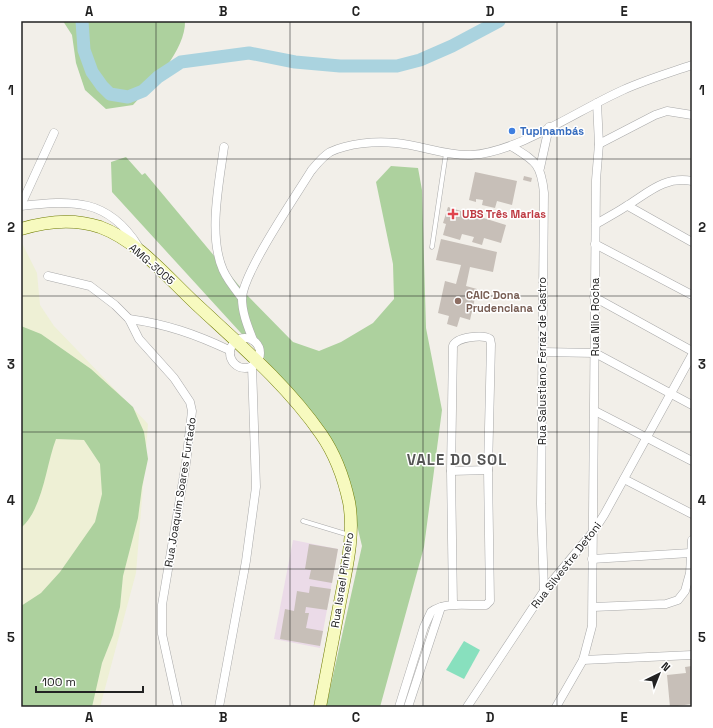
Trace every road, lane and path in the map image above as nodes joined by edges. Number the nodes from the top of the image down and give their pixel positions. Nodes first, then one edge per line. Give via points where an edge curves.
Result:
1 (692, 65) edge
2 (597, 103) junction
3 (692, 115) edge
4 (549, 127) junction
5 (54, 133) dead end
6 (599, 144) junction
7 (511, 146) junction
8 (224, 147) dead end
9 (446, 153) junction
10 (540, 168) junction
11 (692, 181) edge
12 (21, 205) edge
13 (628, 206) junction
14 (596, 224) junction
15 (21, 229) edge
16 (692, 242) edge
17 (595, 244) junction
18 (432, 247) dead end
19 (141, 252) junction
20 (48, 276) dead end
21 (692, 295) edge
22 (594, 297) junction
23 (242, 298) junction
24 (129, 319) junction
25 (253, 340) junction
26 (232, 345) junction
27 (692, 351) edge
28 (542, 352) junction
29 (595, 354) junction
30 (692, 355) edge
31 (255, 364) junction
32 (671, 393) junction
33 (692, 404) edge
34 (595, 411) junction
35 (646, 438) junction
36 (692, 461) edge
37 (451, 470) junction
38 (488, 470) junction
39 (624, 479) junction
40 (692, 514) edge
41 (303, 521) dead end
42 (593, 532) junction
43 (350, 535) junction
44 (692, 540) edge
45 (690, 553) junction
46 (592, 559) junction
47 (691, 573) edge
48 (544, 591) junction
49 (453, 605) junction
50 (442, 607) junction
51 (593, 607) junction
52 (692, 655) edge
53 (583, 660) junction
54 (178, 707) edge
55 (219, 707) edge
56 (320, 707) edge
57 (399, 707) edge
58 (408, 707) edge
59 (467, 707) edge
60 (556, 707) edge

1 - 2 street via 625,89
2 - 4 street
2 - 6 street, Rua Nilo Rocha
3 - 6 street via 667,112
4 - 7 street
4 - 10 street
5 - 12 street
6 - 14 street, Rua Nilo Rocha
7 - 9 street via 470,155
7 - 10 street
8 - 23 street via 217,202 217,246 223,270
9 - 18 lane
9 - 23 street via 396,143 367,142 330,152 311,171 261,253
10 - 28 street, Rua Salustiano Ferraz de Castro via 544,192
11 - 13 street via 672,180 662,183
12 - 19 street via 56,202 78,203 97,208 123,226
13 - 14 street
13 - 16 street
14 - 17 street, Rua Nilo Rocha
15 - 19 main road, AMG-3005 via 50,222 79,222 100,227
17 - 21 street
17 - 22 street, Rua Nilo Rocha
19 - 26 main road, AMG-3005
20 - 24 street, Rua Joaquim Soares Furtado via 90,286
22 - 27 street
22 - 29 street, Rua Nilo Rocha
23 - 25 street
24 - 26 street via 161,324
24 - 54 street, Rua Joaquim Soares Furtado via 139,338 186,394 192,412 162,605 162,634
25 - 26 street via 244,337
25 - 31 street via 259,348
26 - 31 main road, AMG-3005
28 - 29 street
28 - 48 street, Rua Salustiano Ferraz de Castro via 541,504
29 - 32 street
29 - 34 street, Rua Nilo Rocha
30 - 32 street, Rua Silvestre Detoni
31 - 43 main road, Rua Israel Pinheiro via 309,417 332,452 349,502
31 - 55 street via 256,487 246,562
32 - 33 street
32 - 35 street, Rua Silvestre Detoni
34 - 35 street
34 - 42 street, Rua Nilo Rocha
35 - 36 street
35 - 39 street, Rua Silvestre Detoni
37 - 38 street
37 - 38 street via 453,344 461,338 486,337 490,339 491,344
37 - 49 street
38 - 49 street via 491,597 486,605
39 - 40 street
39 - 42 street, Rua Silvestre Detoni
41 - 43 lane
42 - 46 street, Rua Nilo Rocha
42 - 48 street, Rua Silvestre Detoni
43 - 56 main road, Rua Israel Pinheiro
44 - 45 street
45 - 46 street
45 - 47 street
46 - 51 street, Rua Nilo Rocha
47 - 51 street via 685,591 674,602
48 - 59 street, Rua Silvestre Detoni
49 - 50 street
50 - 57 street via 435,609 428,616
50 - 58 street
51 - 53 street, Rua Nilo Rocha via 589,640
52 - 53 street
53 - 60 street, Rua Nilo Rocha

